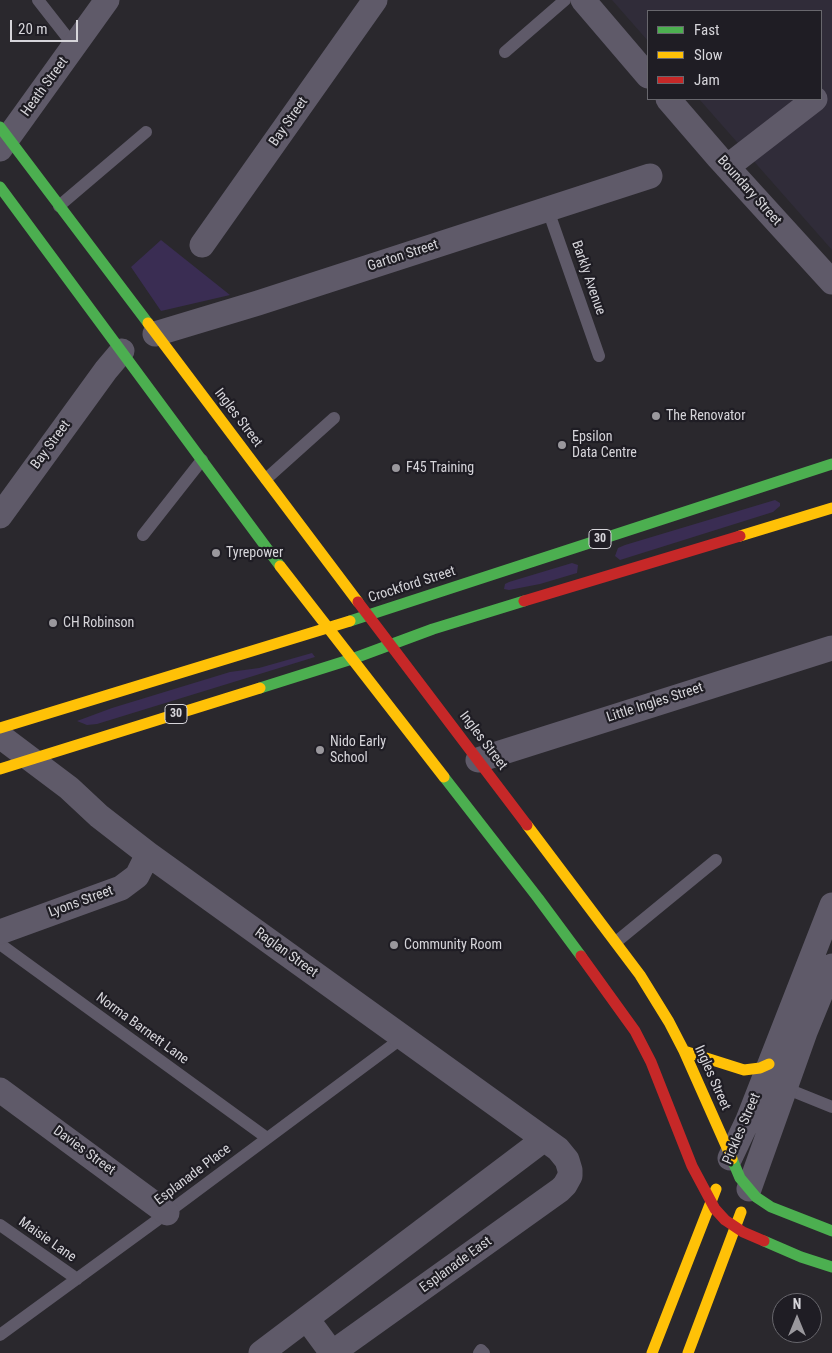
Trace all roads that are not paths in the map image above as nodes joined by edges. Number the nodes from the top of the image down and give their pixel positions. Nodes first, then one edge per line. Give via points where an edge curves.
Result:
1 (38, 0) edge
2 (107, 0) edge
3 (375, 0) edge
4 (565, 0) edge
5 (583, 0) edge
6 (74, 46) junction
7 (505, 52) dead end
8 (647, 75) edge
9 (669, 100) edge
10 (814, 100) edge
11 (146, 132) dead end
12 (3, 138) edge
13 (727, 167) junction
14 (650, 176) dead end
15 (0, 187) edge
16 (59, 206) junction
17 (548, 210) junction
18 (202, 244) dead end
19 (832, 282) edge
20 (151, 336) junction
21 (126, 349) junction
22 (599, 356) dead end
23 (334, 418) dead end
24 (202, 460) junction
25 (832, 464) edge
26 (266, 480) junction
27 (832, 508) edge
28 (0, 516) edge
29 (144, 534) dead end
30 (368, 615) junction
31 (327, 628) junction
32 (392, 644) junction
33 (832, 648) edge
34 (352, 659) junction
35 (0, 728) edge
36 (0, 736) edge
37 (31, 759) junction
38 (478, 760) junction
39 (0, 769) edge
40 (148, 854) junction
41 (716, 860) dead end
42 (832, 905) edge
43 (0, 932) edge
44 (616, 942) junction
45 (0, 944) edge
46 (832, 966) edge
47 (402, 1038) junction
48 (684, 1051) junction
49 (769, 1064) junction
50 (784, 1088) junction
51 (0, 1090) edge
52 (832, 1107) edge
53 (267, 1138) junction
54 (543, 1140) junction
55 (726, 1167) junction
56 (570, 1170) joint
57 (749, 1189) junction
58 (710, 1201) junction
59 (167, 1213) junction
60 (0, 1225) edge
61 (735, 1227) junction
62 (832, 1230) edge
63 (832, 1267) edge
64 (77, 1279) junction
65 (307, 1319) junction
66 (0, 1334) edge
67 (261, 1353) edge
68 (332, 1353) edge
69 (479, 1353) edge
70 (484, 1353) edge
71 (652, 1353) edge
72 (688, 1353) edge

1 - 6 lane
2 - 6 street, Heath Street
3 - 18 street, Bay Street
4 - 7 lane
5 - 8 street
6 - 12 street, Heath Street
9 - 13 street, Boundary Street
10 - 13 street
11 - 16 lane
12 - 16 street, Ingles Street
13 - 19 street, Boundary Street
14 - 17 street, Garton Street
15 - 21 street
16 - 20 street, Ingles Street
17 - 20 street, Garton Street
17 - 22 lane, Barkly Avenue
20 - 26 street, Ingles Street
21 - 24 street
21 - 28 street, Bay Street via 106,370
23 - 26 lane
24 - 29 lane
24 - 31 street
25 - 30 street, Crockford Street / 30 via 794,482
26 - 30 street, Ingles Street
27 - 32 street, 30 via 804,513 599,575
30 - 31 street, Crockford Street / 30
30 - 32 street, Ingles Street
31 - 34 street
31 - 35 street, Crockford Street / 30
32 - 34 street, 30
32 - 38 street, Ingles Street
33 - 38 street, Little Ingles Street
34 - 37 street, 30
34 - 58 street via 542,895 642,1044 692,1166
36 - 37 street, Raglan Street
37 - 39 street, 30
37 - 40 street, Raglan Street
38 - 44 street, Ingles Street via 562,879
40 - 43 street, Lyons Street via 137,876 121,888
40 - 47 street, Raglan Street
41 - 44 lane
42 - 49 street, Pickles Street
44 - 48 street, Ingles Street via 656,999
45 - 53 lane, Norma Barnett Lane
46 - 50 street, Pickles Street
47 - 53 lane, Esplanade Place
47 - 54 street, Raglan Street
48 - 49 street via 744,1070
48 - 55 street, Ingles Street
49 - 55 street, Pickles Street
50 - 52 lane
50 - 57 street, Pickles Street
51 - 59 street, Davies Street
53 - 59 lane, Esplanade Place
54 - 56 street, Raglan Street via 563,1155
54 - 65 street
55 - 57 street, Ingles Street
55 - 58 street, Pickles Street
56 - 68 street, Esplanade East via 568,1180 560,1190
57 - 61 street, Pickles Street
57 - 62 street, Ingles Street via 771,1207
58 - 61 street via 719,1214
58 - 71 street, Pickles Street
59 - 64 lane, Esplanade Place
60 - 64 lane, Maisie Lane
61 - 63 street via 770,1245
61 - 72 street, Pickles Street
64 - 66 lane, Esplanade Place
65 - 67 street
65 - 68 street, Esplanade East
69 - 70 lane via 481,1350

